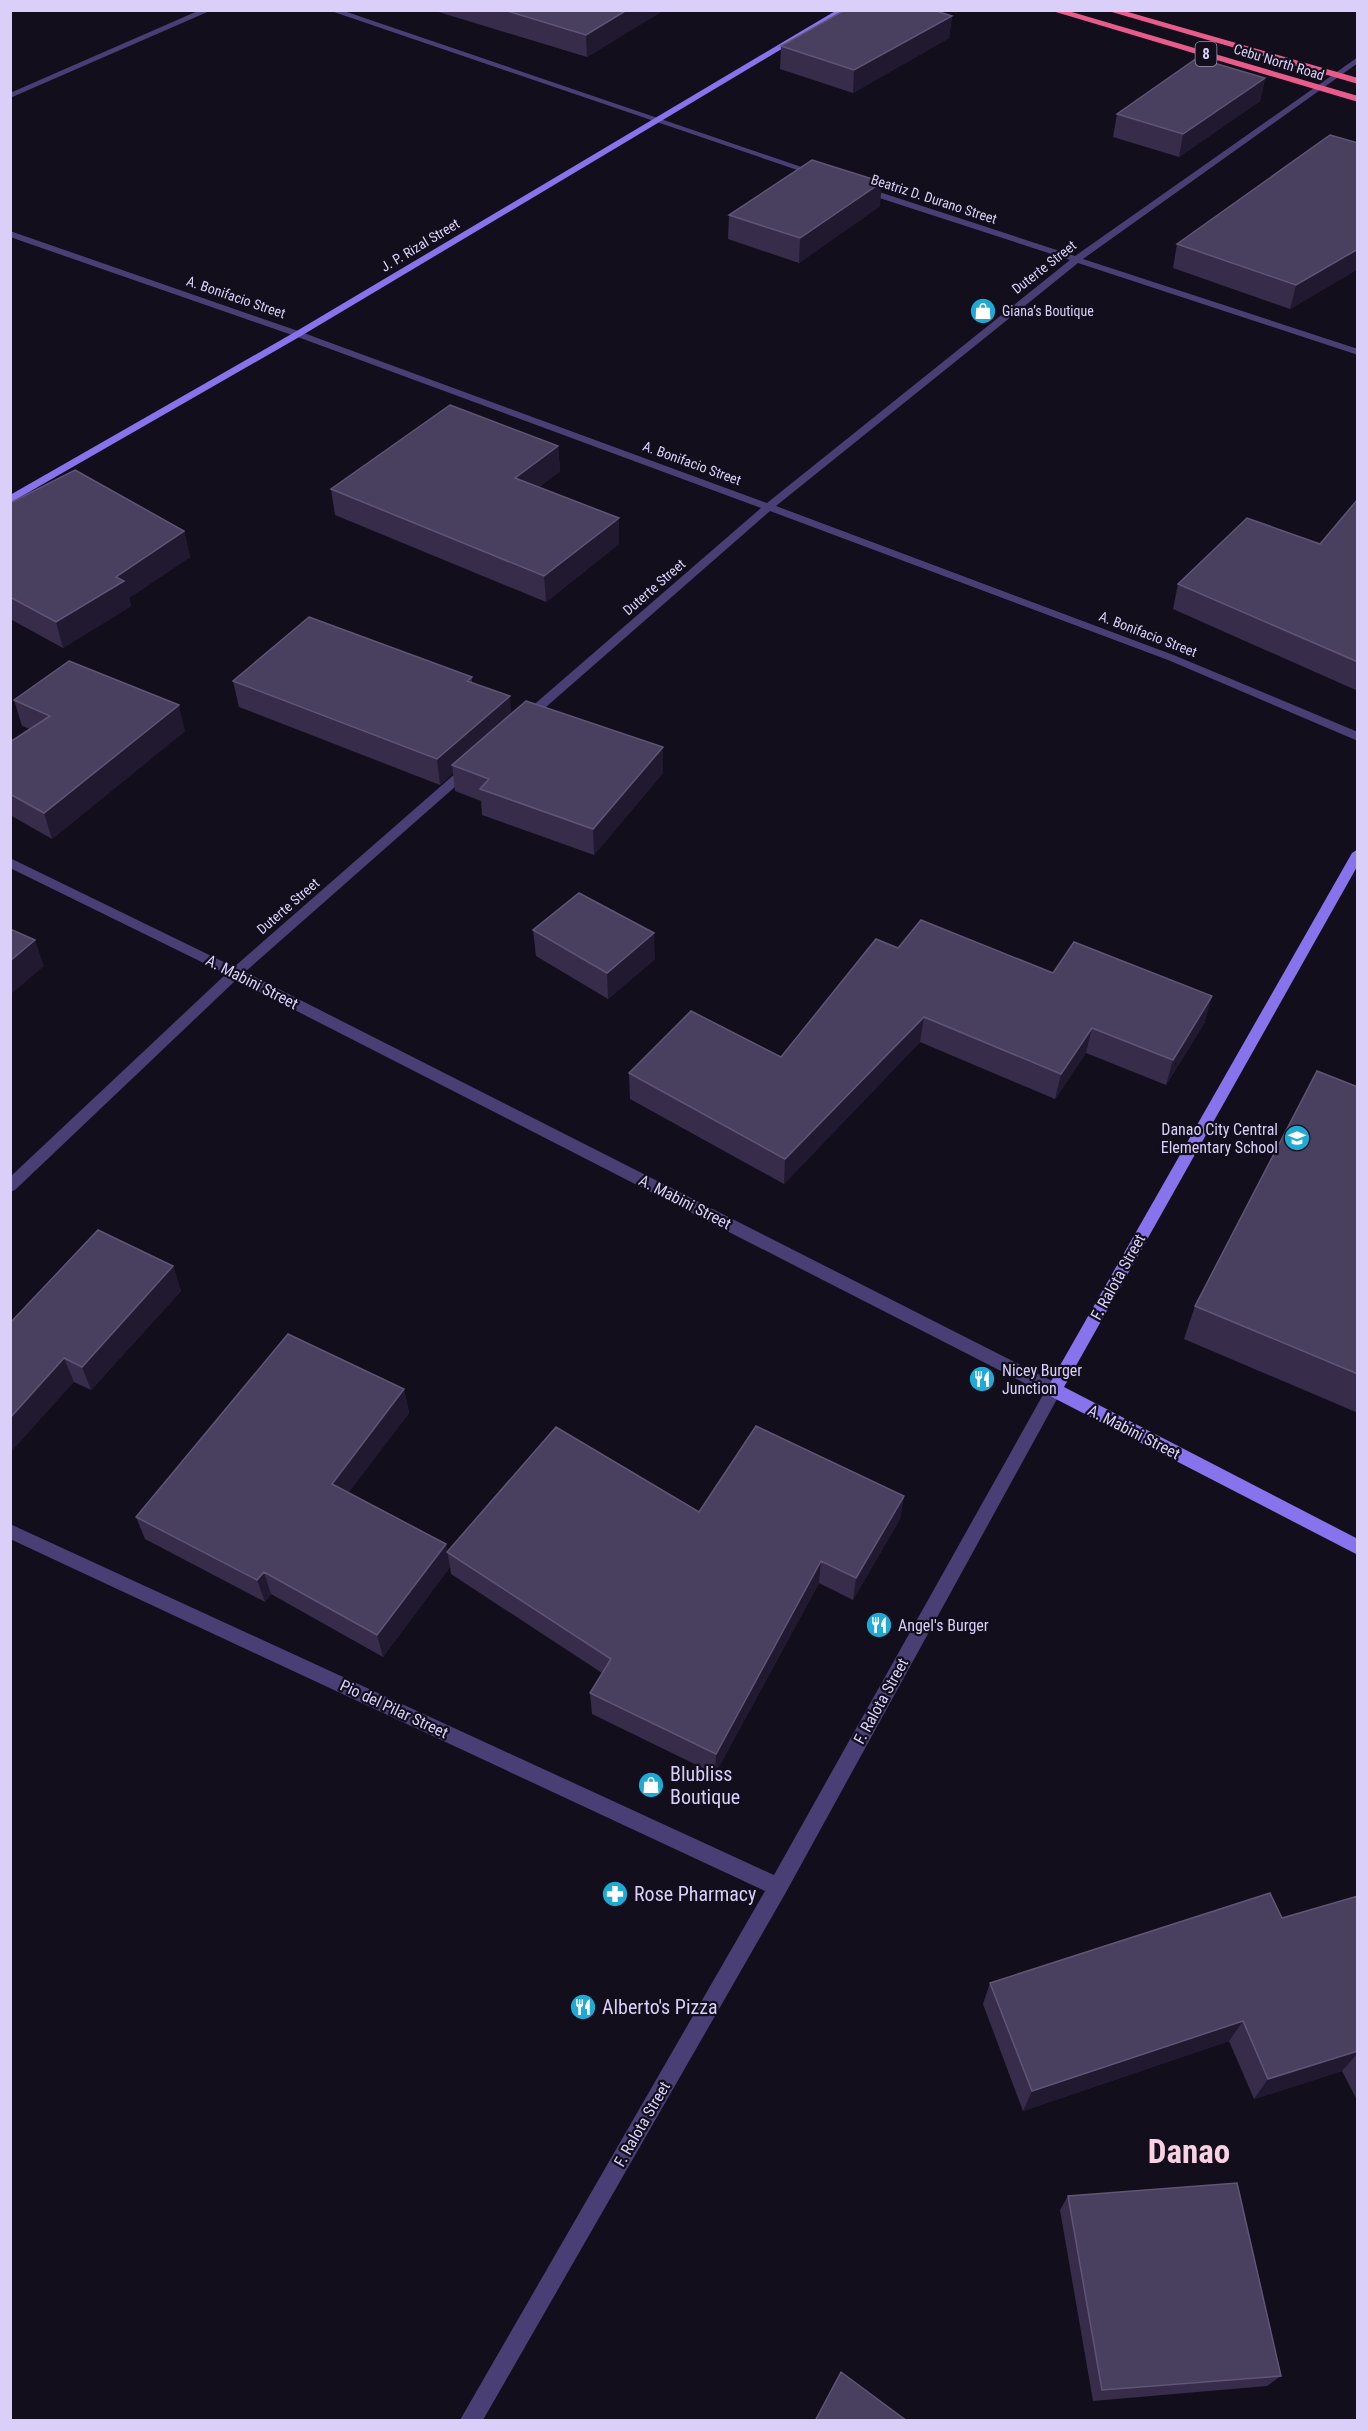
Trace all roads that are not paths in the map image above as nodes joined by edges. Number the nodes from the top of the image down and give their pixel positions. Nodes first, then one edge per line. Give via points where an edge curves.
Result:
1 (208, 10) edge
2 (332, 10) edge
3 (843, 10) edge
4 (1053, 10) edge
5 (1109, 10) edge
6 (1358, 59) edge
7 (1337, 75) junction
8 (1358, 81) edge
9 (1319, 88) junction
10 (10, 96) edge
11 (1358, 99) edge
12 (656, 120) junction
13 (826, 177) edge
14 (849, 185) edge
15 (10, 234) edge
16 (1076, 260) junction
17 (298, 334) junction
18 (1358, 352) edge
19 (10, 500) edge
20 (768, 507) junction
21 (519, 724) edge
22 (1358, 737) edge
23 (484, 755) edge
24 (1358, 853) edge
25 (10, 862) edge
26 (235, 973) junction
27 (10, 1186) edge
28 (1054, 1390) junction
29 (10, 1531) edge
30 (1358, 1548) edge
31 (778, 1887) junction
32 (471, 2421) edge

1 - 10 street
2 - 12 street
3 - 12 street, J. P. Rizal Street
4 - 9 highway, Cebu North Road / 8
5 - 7 highway, Cebu North Road / 8
6 - 7 street, Duterte Street
7 - 8 highway, Cebu North Road / 8
7 - 9 street, Duterte Street
9 - 11 highway, Cebu North Road / 8
9 - 16 street, Duterte Street
12 - 13 street
12 - 17 street, J. P. Rizal Street
14 - 16 street, Beatriz D. Durano Street
15 - 17 street, A. Bonifacio Street
16 - 18 street, Beatriz D. Durano Street
16 - 20 street, Duterte Street
17 - 19 street, J. P. Rizal Street
17 - 20 street, A. Bonifacio Street
20 - 21 street, Duterte Street
20 - 22 street, A. Bonifacio Street via 1172,658
23 - 26 street, Duterte Street
24 - 28 street, F. Ralota Street
25 - 26 street, A. Mabini Street
26 - 27 street, Duterte Street
26 - 28 street, A. Mabini Street
28 - 30 street, A. Mabini Street
28 - 31 street, F. Ralota Street
29 - 31 street, Pio del Pilar Street
31 - 32 street, F. Ralota Street

